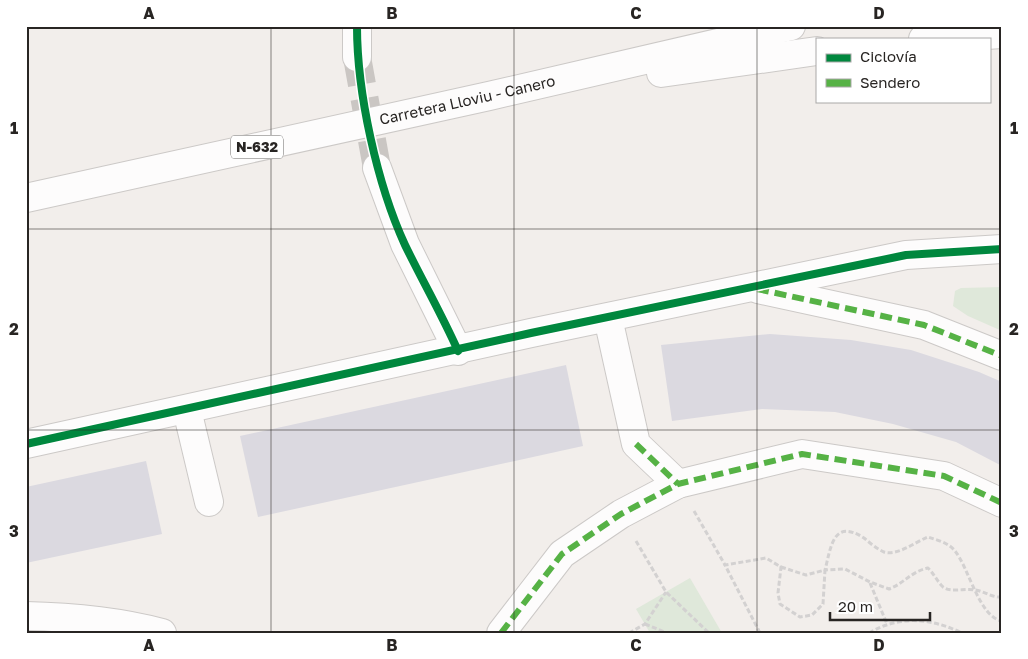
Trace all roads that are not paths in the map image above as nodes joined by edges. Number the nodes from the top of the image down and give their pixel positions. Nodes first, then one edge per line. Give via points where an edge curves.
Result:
1 (357, 26) edge
2 (791, 26) edge
3 (1002, 34) edge
4 (938, 38) edge
5 (816, 51) edge
6 (357, 57) tunnel mouth
7 (489, 96) junction
8 (377, 168) tunnel mouth
9 (26, 198) edge
10 (1002, 249) edge
11 (748, 287) junction
12 (608, 318) junction
13 (458, 351) junction
14 (1002, 356) edge
15 (187, 410) junction
16 (26, 444) edge
17 (678, 484) junction
18 (209, 502) dead end
19 (1002, 503) edge
20 (26, 616) edge
21 (162, 633) edge
22 (501, 633) edge

1 - 6 main road
2 - 7 main road, Carretera Lloviu - Canero / N-632
3 - 4 main road
5 - 7 main road
7 - 9 main road, Carretera Lloviu - Canero / N-632
8 - 13 main road via 405,244
10 - 11 main road via 906,255
11 - 12 main road
11 - 14 main road via 924,325
12 - 13 main road
12 - 17 main road via 636,444
13 - 15 main road
15 - 16 main road
15 - 18 main road
17 - 19 main road via 802,454 944,476
17 - 22 main road via 621,514 562,554
20 - 21 main road via 79,618

